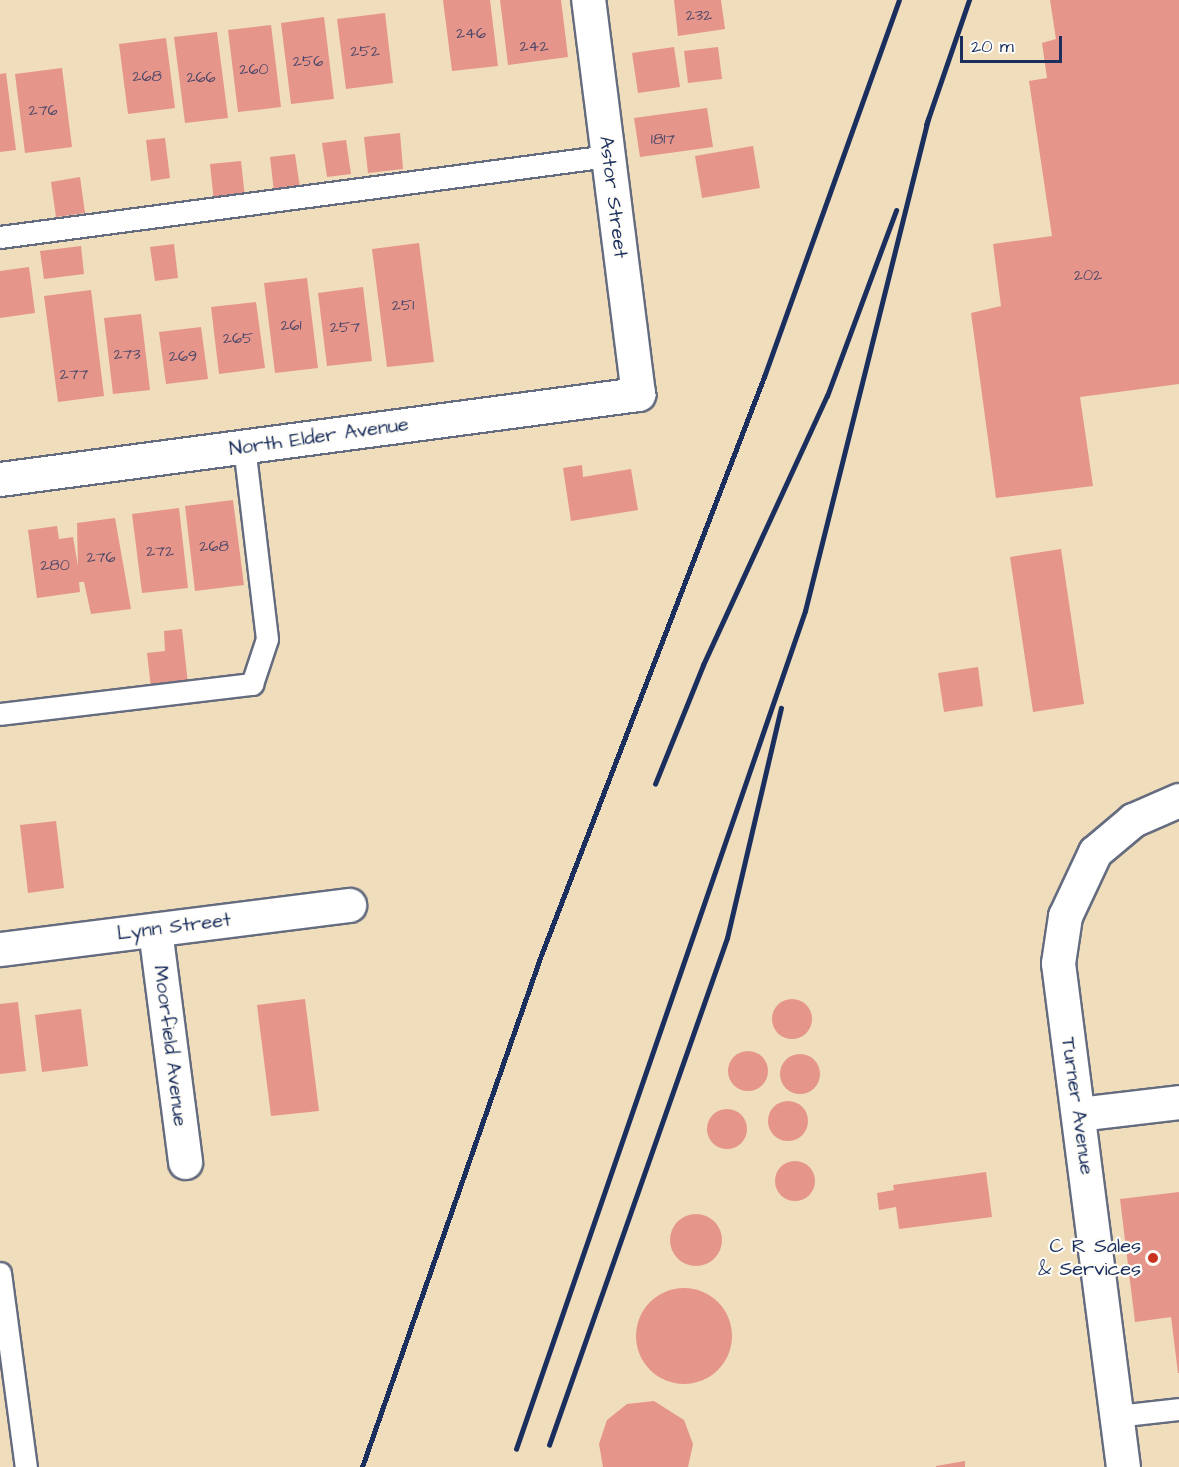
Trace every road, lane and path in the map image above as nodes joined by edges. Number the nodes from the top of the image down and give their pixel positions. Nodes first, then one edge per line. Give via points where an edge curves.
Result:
1 (588, 0) edge
2 (608, 156) junction
3 (0, 237) edge
4 (638, 394) joint
5 (244, 447) junction
6 (0, 479) edge
7 (0, 714) edge
8 (1179, 800) edge
9 (349, 905) dead end
10 (156, 930) junction
11 (0, 949) edge
12 (1179, 1101) edge
13 (1079, 1114) junction
14 (185, 1162) dead end
15 (0, 1273) edge
16 (1179, 1408) edge
17 (1117, 1416) junction
18 (26, 1467) edge
19 (1123, 1467) edge

1 - 2 street, Astor Street
2 - 3 lane
2 - 4 street, Astor Street
4 - 5 street, North Elder Avenue
5 - 6 street, North Elder Avenue
5 - 7 lane via 267,639 252,684
8 - 13 street, Turner Avenue via 1113,832 1083,872 1065,916 1058,963
9 - 10 street, Lynn Street
10 - 11 street, Lynn Street
10 - 14 street, Moorfield Avenue
12 - 13 street
13 - 17 street, Turner Avenue
15 - 18 lane
16 - 17 lane
17 - 19 street, Turner Avenue

